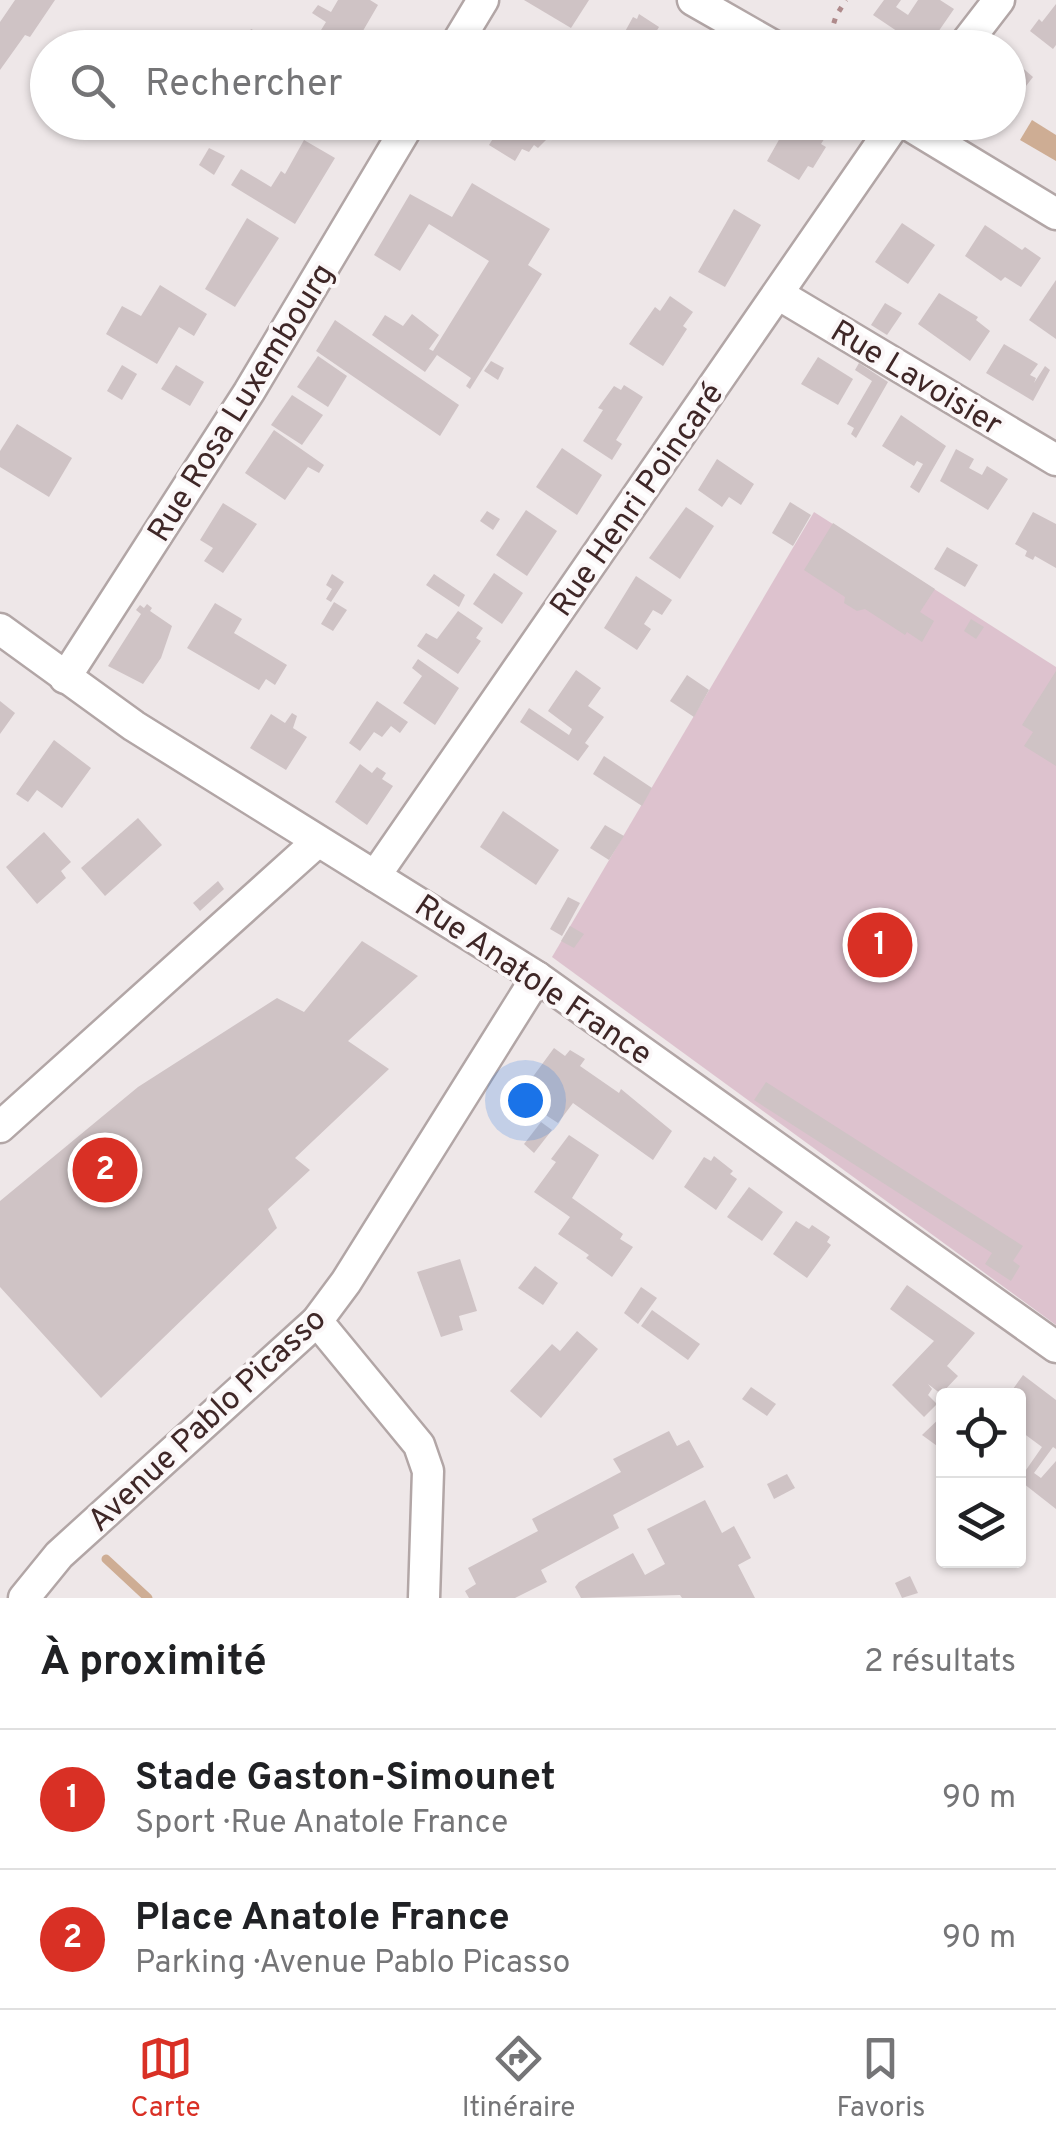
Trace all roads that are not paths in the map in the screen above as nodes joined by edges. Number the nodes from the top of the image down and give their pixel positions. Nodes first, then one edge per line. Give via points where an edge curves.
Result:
1 (482, 0) edge
2 (693, 0) edge
3 (999, 0) edge
4 (464, 30) edge
5 (746, 30) edge
6 (976, 30) edge
7 (399, 140) edge
8 (884, 140) edge
9 (934, 140) edge
10 (1056, 214) edge
11 (778, 294) junction
12 (1056, 460) edge
13 (0, 630) edge
14 (65, 678) junction
15 (317, 842) junction
16 (375, 876) junction
17 (537, 977) junction
18 (0, 1127) edge
19 (317, 1321) junction
20 (1056, 1346) edge
21 (24, 1598) edge
22 (424, 1598) edge

1 - 4 street
2 - 5 street
3 - 6 street
7 - 14 street, Rue Rosa Luxembourg via 249,392
8 - 11 street, Rue Henri Poincaré
9 - 10 street
11 - 12 street, Rue Lavoisier
11 - 16 street, Rue Henri Poincaré
13 - 14 street, Rue Anatole France
14 - 15 street, Rue Anatole France
15 - 16 street, Rue Anatole France
15 - 18 street
16 - 17 street, Rue Anatole France
17 - 19 street, Avenue Pablo Picasso
17 - 20 street, Rue Anatole France
19 - 21 street, Avenue Pablo Picasso via 59,1556
19 - 22 street via 418,1445 428,1471

